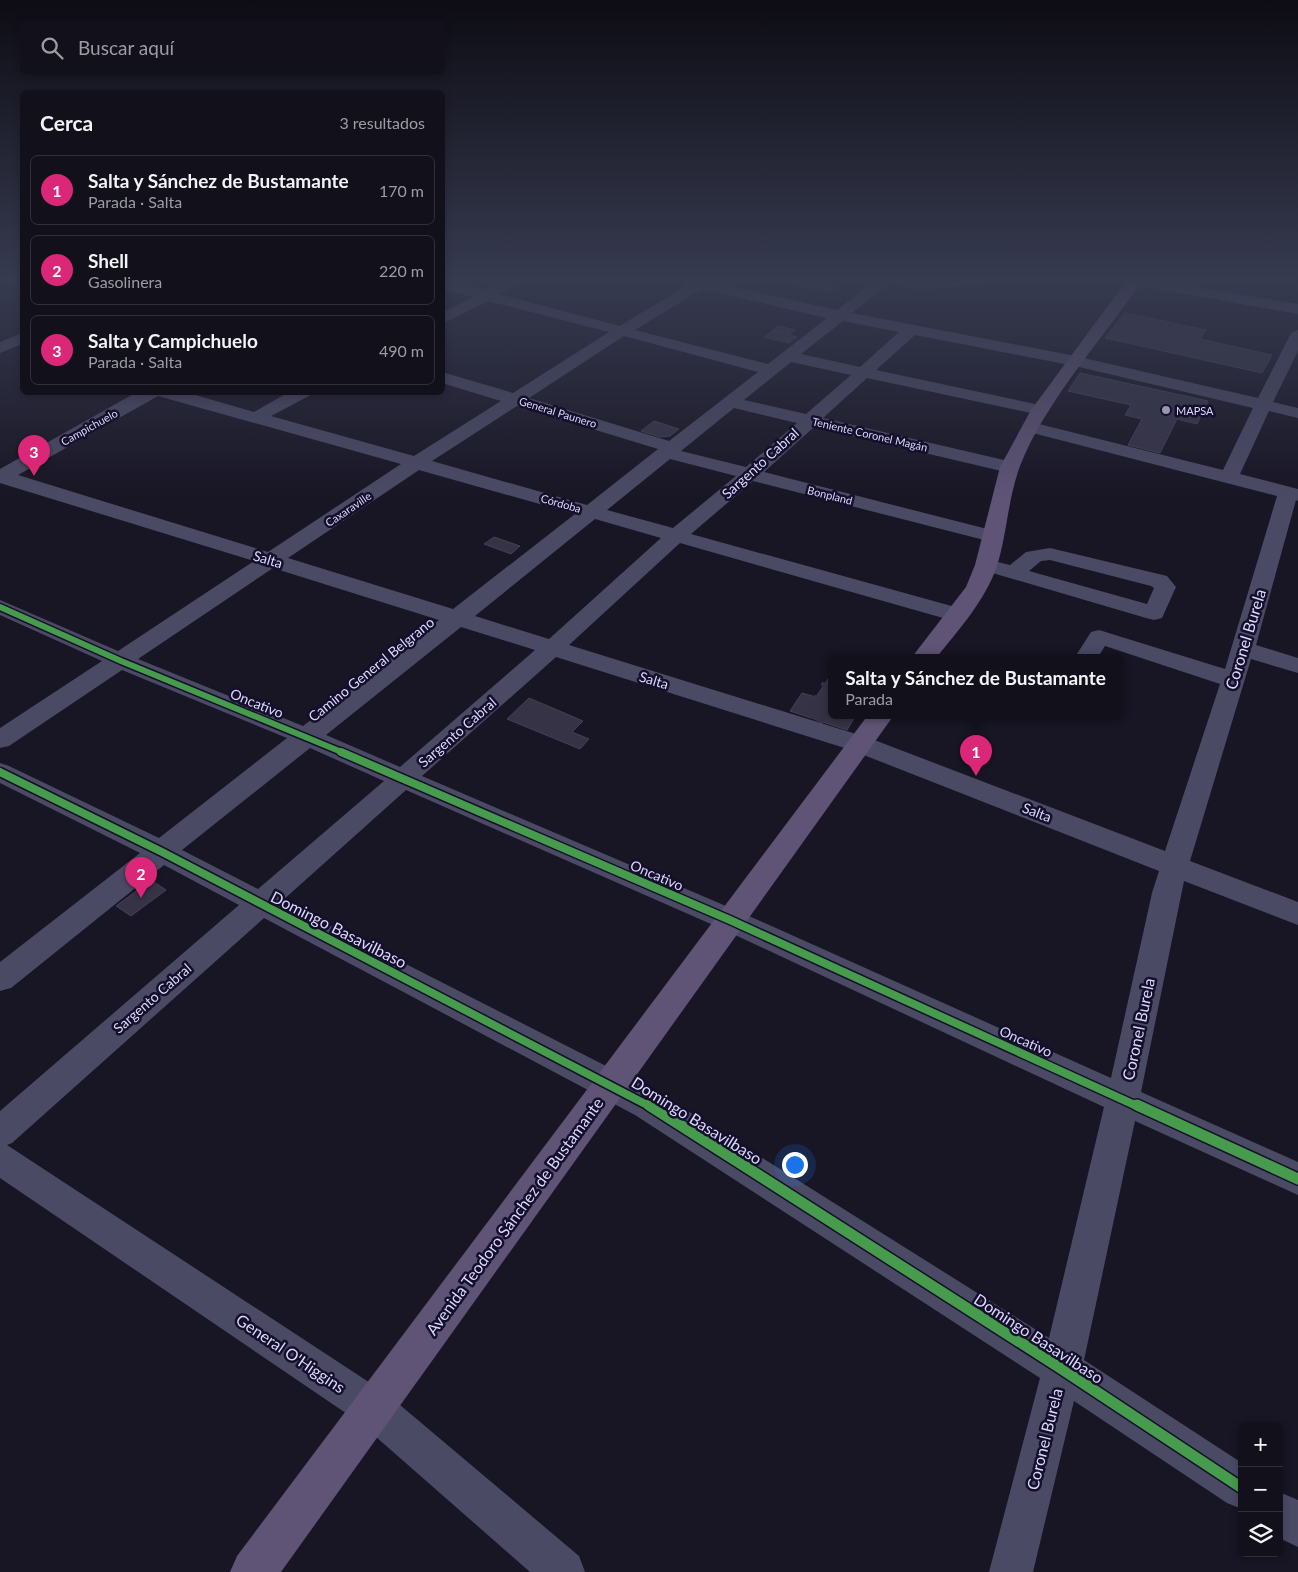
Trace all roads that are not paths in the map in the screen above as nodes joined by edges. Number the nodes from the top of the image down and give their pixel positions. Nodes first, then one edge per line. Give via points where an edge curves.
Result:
1 (587, 353) edge
2 (708, 353) edge
3 (794, 353) edge
4 (884, 353) edge
5 (1031, 353) edge
6 (1081, 353) edge
7 (1289, 353) edge
8 (790, 357) junction
9 (1075, 362) junction
10 (772, 370) junction
11 (862, 372) junction
12 (445, 378) edge
13 (146, 395) edge
14 (174, 395) edge
15 (297, 395) edge
16 (515, 399) junction
17 (731, 402) junction
18 (1262, 405) junction
19 (1298, 413) edge
20 (255, 418) junction
21 (1035, 418) junction
22 (809, 420) junction
23 (671, 451) junction
24 (416, 463) junction
25 (1010, 467) junction
26 (750, 474) junction
27 (1, 476) edge
28 (1229, 478) junction
29 (1293, 494) edge
30 (592, 512) junction
31 (676, 536) junction
32 (992, 536) junction
33 (272, 560) junction
34 (986, 565) junction
35 (1014, 573) junction
36 (0, 607) edge
37 (958, 615) junction
38 (456, 618) junction
39 (552, 648) junction
40 (1243, 649) junction
41 (926, 654) edge
42 (1089, 654) edge
43 (121, 661) junction
44 (1298, 666) edge
45 (1233, 680) junction
46 (878, 719) edge
47 (307, 737) junction
48 (0, 740) edge
49 (860, 744) junction
50 (0, 772) edge
51 (403, 779) junction
52 (162, 852) junction
53 (1175, 865) junction
54 (260, 903) junction
55 (1298, 914) edge
56 (730, 920) junction
57 (0, 979) edge
58 (610, 1084) junction
59 (1124, 1099) junction
60 (0, 1132) edge
61 (0, 1158) edge
62 (1298, 1179) edge
63 (1062, 1369) junction
64 (373, 1408) junction
65 (1238, 1485) edge
66 (1283, 1515) edge
67 (1298, 1525) edge
68 (253, 1572) edge
69 (563, 1572) edge
70 (1010, 1572) edge

1 - 16 street, Caxaraville
2 - 10 street
3 - 8 street, Camino General Belgrano
4 - 11 street, Sargento Cabral
5 - 9 street
6 - 9 main road
7 - 18 street
8 - 10 street, Camino General Belgrano
8 - 11 street
9 - 18 street
9 - 21 main road
10 - 17 street, Camino General Belgrano
11 - 21 street
11 - 22 street, Sargento Cabral
12 - 16 street, General Paunero
13 - 27 street, Campichuelo
14 - 20 street, Córdoba
15 - 20 street
16 - 23 street, General Paunero
16 - 24 street, Caxaraville
17 - 22 street, Teniente Coronel Magán
17 - 23 street, Camino General Belgrano
18 - 19 street
18 - 28 street
20 - 24 street, Córdoba
21 - 25 main road
21 - 28 street
22 - 25 street, Teniente Coronel Magán
22 - 26 street, Sargento Cabral
23 - 26 street, Bonpland
23 - 30 street, Camino General Belgrano
24 - 30 street, Córdoba
24 - 33 street, Caxaraville
25 - 32 main road
26 - 31 street, Sargento Cabral
26 - 32 street, Bonpland
27 - 33 street, Salta
28 - 29 street
29 - 40 street, Coronel Burela
30 - 31 street, Córdoba
30 - 38 street, Camino General Belgrano
31 - 37 street, Córdoba
31 - 39 street, Sargento Cabral
32 - 34 main road
33 - 38 street, Salta
33 - 43 street, Caxaraville
34 - 35 street
34 - 37 main road via 977,587
35 - 35 street via 1154,613 1165,587 1159,581 1050,554 1033,556
36 - 43 street, Oncativo
37 - 41 main road
38 - 39 street, Salta
38 - 47 street, Camino General Belgrano
39 - 49 street, Salta via 810,723
39 - 51 street, Sargento Cabral
40 - 44 street
40 - 45 street, Coronel Burela
42 - 45 street via 1098,637
43 - 47 street, Oncativo
43 - 48 street, Caxaraville
45 - 53 street, Coronel Burela
46 - 49 main road, Avenida Teodoro Sánchez de Bustamante
47 - 51 street, Oncativo
47 - 52 street, Camino General Belgrano
49 - 53 street, Salta
49 - 56 main road, Avenida Teodoro Sánchez de Bustamante
50 - 52 street, Domingo Basavilbaso
51 - 54 street, Sargento Cabral
51 - 56 street, Oncativo
52 - 54 street, Domingo Basavilbaso
52 - 57 street, Camino General Belgrano
53 - 55 street, Salta
53 - 59 street, Coronel Burela via 1166,892
54 - 58 street, Domingo Basavilbaso
54 - 60 street, Sargento Cabral
56 - 58 main road, Avenida Teodoro Sánchez de Bustamante
56 - 59 street, Oncativo
58 - 63 street, Domingo Basavilbaso via 647,1104
58 - 64 main road, Avenida Teodoro Sánchez de Bustamante
59 - 62 street, Oncativo
59 - 63 street, Coronel Burela
61 - 64 street, General O'Higgins
63 - 65 street, Domingo Basavilbaso
63 - 70 street, Coronel Burela
64 - 68 main road, Avenida Teodoro Sánchez de Bustamante
64 - 69 street, General O'Higgins
66 - 67 street

